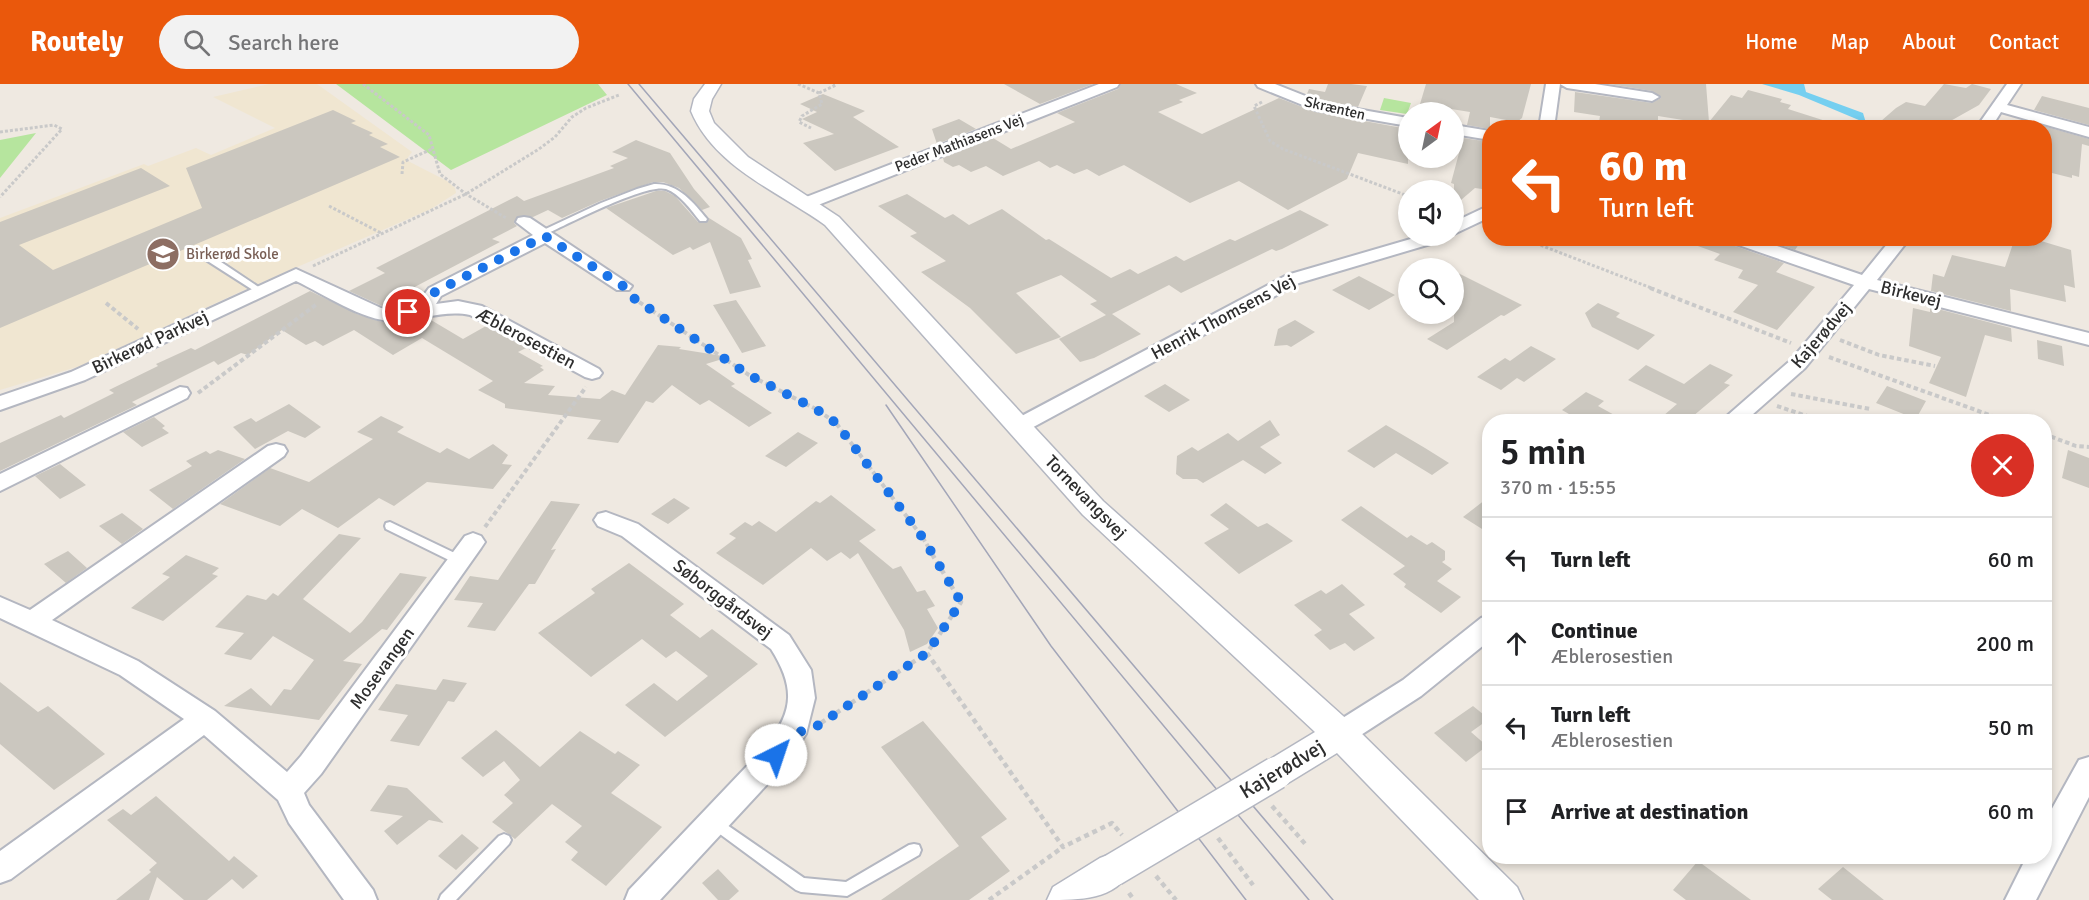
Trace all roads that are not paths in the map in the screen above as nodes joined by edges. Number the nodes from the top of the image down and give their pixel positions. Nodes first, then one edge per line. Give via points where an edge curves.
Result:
1 (713, 84) edge
2 (1112, 84) edge
3 (1263, 84) edge
4 (1553, 84) edge
5 (1567, 84) edge
6 (2014, 84) edge
7 (1652, 97) dead end
8 (1998, 106) junction
9 (1398, 120) edge
10 (1547, 120) edge
11 (1988, 120) edge
12 (2047, 120) edge
13 (2052, 121) edge
14 (1464, 132) edge
15 (2089, 132) edge
16 (1482, 135) edge
17 (807, 203) junction
18 (1482, 214) edge
19 (703, 219) dead end
20 (524, 222) road end
21 (1464, 224) edge
22 (543, 235) junction
23 (1402, 246) edge
24 (1759, 246) edge
25 (1896, 246) edge
26 (209, 258) dead end
27 (296, 274) joint
28 (1866, 283) junction
29 (623, 286) road end
30 (259, 290) junction
31 (422, 310) junction
32 (2089, 339) edge
33 (592, 373) road end
34 (180, 393) road end
35 (0, 403) edge
36 (1739, 414) edge
37 (1019, 426) junction
38 (276, 451) dead end
39 (0, 483) edge
40 (606, 520) dead end
41 (390, 526) dead end
42 (466, 551) joint
43 (0, 607) edge
44 (31, 622) junction
45 (1482, 631) edge
46 (205, 719) junction
47 (1340, 734) junction
48 (2089, 769) edge
49 (288, 791) junction
50 (713, 822) junction
51 (504, 840) dead end
52 (2052, 840) edge
53 (914, 850) dead end
54 (2039, 864) edge
55 (0, 869) edge
56 (1126, 876) edge
57 (362, 900) edge
58 (446, 900) edge
59 (640, 900) edge
60 (1066, 900) edge
61 (1504, 900) edge
62 (2020, 900) edge

1 - 17 street, Tornevangsvej via 701,105 706,125 749,167
2 - 17 street, Peder Mathiasens Vej
3 - 9 street, Skrænten via 1320,107
4 - 10 street
5 - 7 street
6 - 8 street
8 - 11 street
8 - 12 street
13 - 15 street
14 - 16 street
17 - 37 street, Tornevangsvej via 832,221
18 - 21 street
19 - 22 lane via 677,191 662,185 644,189
20 - 22 street
22 - 29 street
22 - 31 street via 435,292
23 - 37 street, Henrik Thomsens Vej via 1293,279
24 - 28 street, Birkevej
25 - 28 street, Kajerødvej
26 - 30 lane
27 - 30 street, Birkerød Parkvej
27 - 31 street, Æblerosestien via 377,313 394,315
28 - 32 street, Birkevej
28 - 36 street, Kajerødvej via 1798,364
30 - 35 street, Birkerød Parkvej via 78,376
31 - 33 street, Æblerosestien via 475,310
34 - 39 street
37 - 47 street, Tornevangsvej via 1092,508
38 - 44 street
40 - 50 street, Søborggårdsvej via 630,530 780,642 798,670 802,698 792,734
41 - 42 lane
42 - 49 street, Mosevangen via 312,765
43 - 44 street
44 - 46 street via 129,668
45 - 47 street, Kajerødvej via 1412,688
46 - 49 street
46 - 55 street
47 - 56 street, Kajerødvej, bridge via 1273,788
47 - 61 street, Tornevangsvej
48 - 52 street
49 - 57 street via 299,814
50 - 53 lane via 801,885 847,889
50 - 59 street, Søborggårdsvej
51 - 58 lane
54 - 62 street
56 - 60 street, Kajerødvej

